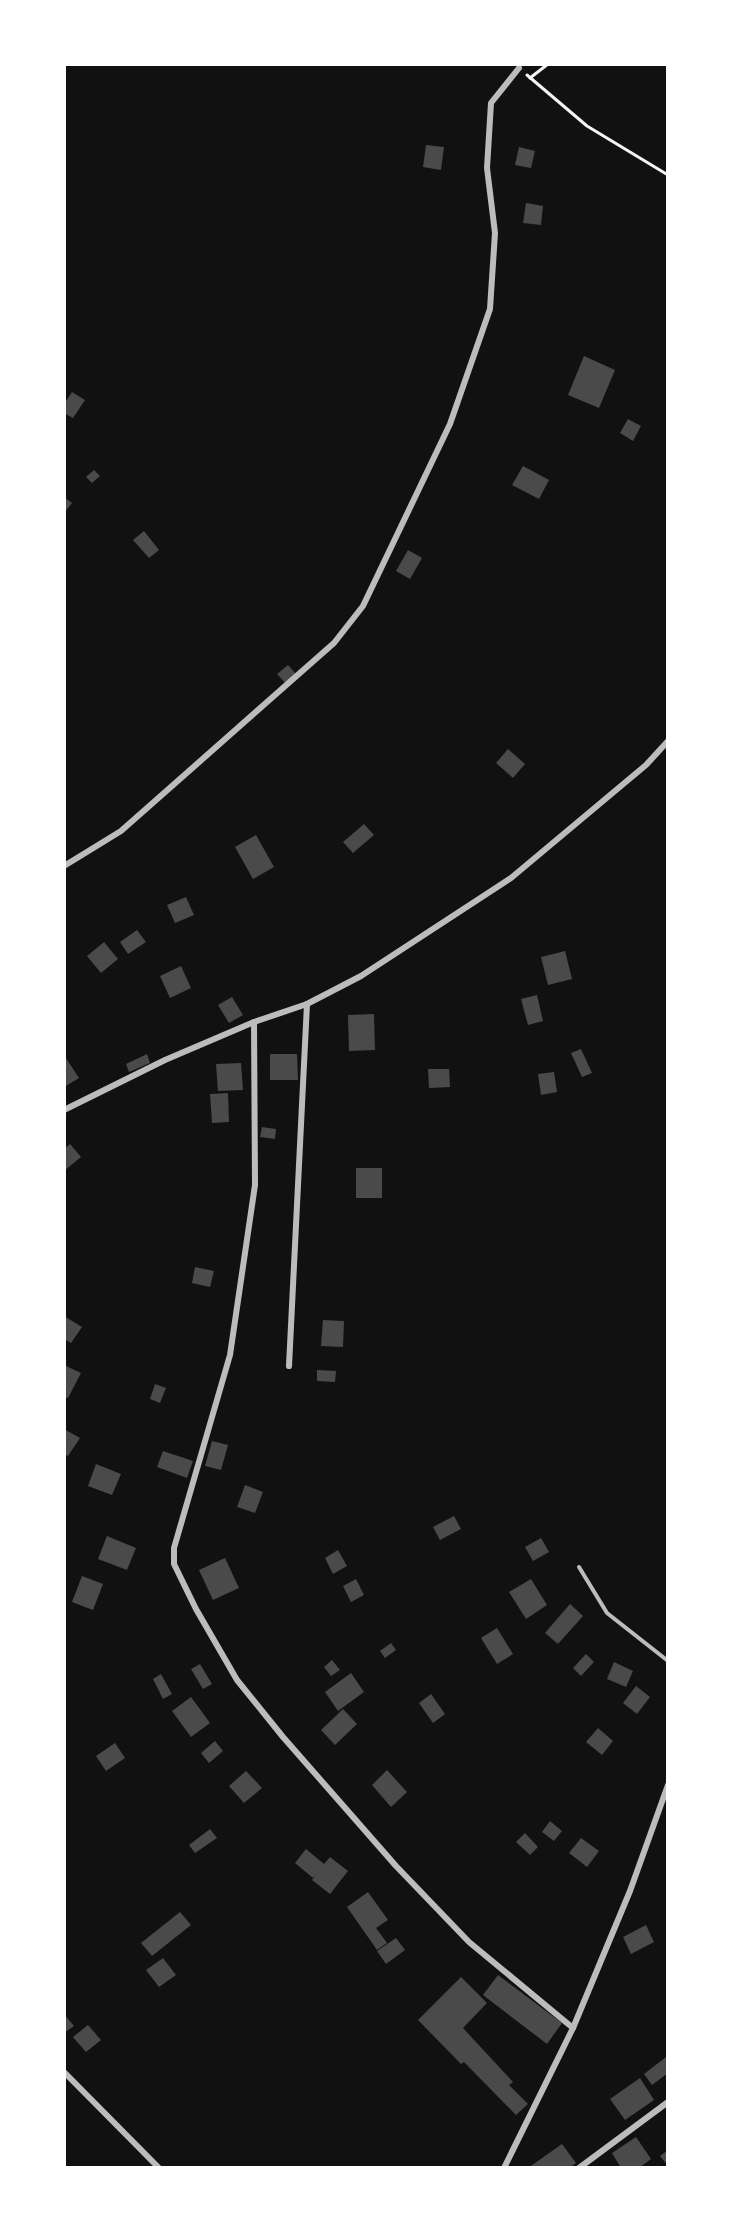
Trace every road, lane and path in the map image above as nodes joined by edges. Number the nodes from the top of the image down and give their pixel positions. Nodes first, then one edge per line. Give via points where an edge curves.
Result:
1 (548, 64) edge
2 (519, 68) joint
3 (530, 78) junction
4 (668, 176) edge
5 (668, 741) edge
6 (64, 866) edge
7 (307, 1004) junction
8 (254, 1022) junction
9 (64, 1110) edge
10 (289, 1366) dead end
11 (579, 1567) dead end
12 (668, 1661) edge
13 (668, 1785) edge
14 (573, 2028) junction
15 (64, 2072) edge
16 (668, 2102) edge
17 (159, 2168) edge
18 (504, 2168) edge
19 (579, 2168) edge

1 - 3 path
2 - 3 path
2 - 6 street via 491,103 487,168 495,233 490,309 450,424 363,606 334,643 121,831
3 - 4 path via 587,126
5 - 7 street via 646,765 511,878 361,976
7 - 8 street
7 - 10 street
8 - 9 street
8 - 14 street via 252,1208 230,1355 174,1548 174,1564 237,1680 283,1737 396,1866 470,1941
11 - 12 lane via 607,1613
13 - 14 street via 630,1891
14 - 18 street
15 - 17 street
16 - 19 street

